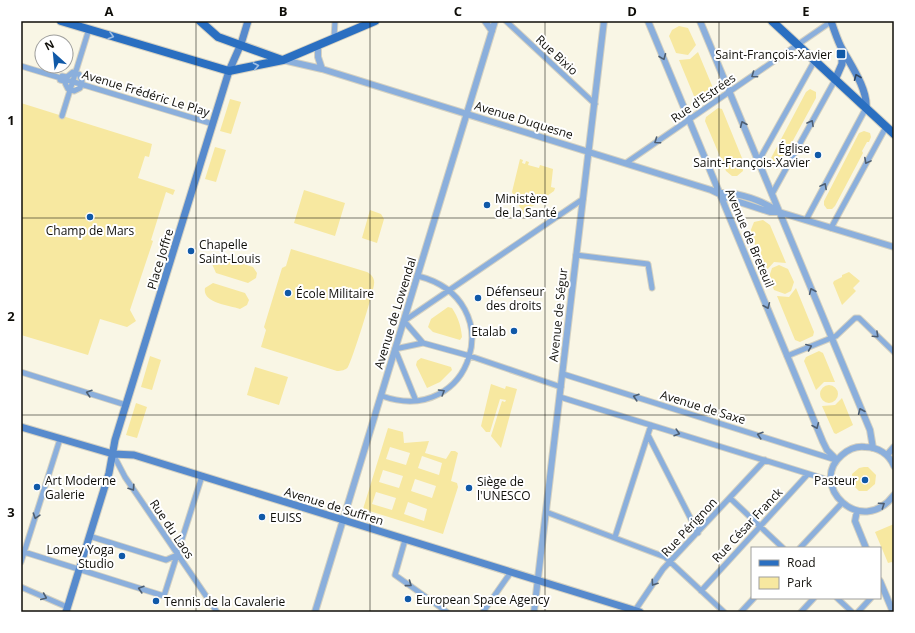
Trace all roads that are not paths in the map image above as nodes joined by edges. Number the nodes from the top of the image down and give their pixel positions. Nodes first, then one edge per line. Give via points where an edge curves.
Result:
1 (60, 21) edge
2 (200, 21) edge
3 (248, 21) edge
4 (335, 21) edge
5 (375, 21) edge
6 (485, 21) edge
7 (495, 21) edge
8 (506, 21) edge
9 (604, 21) edge
10 (648, 21) edge
11 (700, 21) edge
12 (772, 21) edge
13 (831, 21) edge
14 (89, 30) junction
15 (492, 31) junction
16 (334, 38) junction
17 (241, 44) junction
18 (798, 44) junction
19 (318, 45) junction
20 (842, 48) junction
21 (283, 60) junction
22 (814, 60) junction
23 (21, 65) edge
24 (322, 69) junction
25 (229, 71) junction
26 (76, 73) junction
27 (835, 80) junction
28 (73, 81) junction
29 (81, 84) junction
30 (70, 90) junction
31 (729, 92) junction
32 (595, 104) junction
33 (866, 108) junction
34 (467, 114) junction
35 (62, 116) dead end
36 (689, 120) junction
37 (213, 124) junction
38 (886, 127) junction
39 (894, 134) edge
40 (589, 152) junction
41 (758, 162) junction
42 (626, 163) junction
43 (720, 193) junction
44 (772, 194) junction
45 (583, 199) junction
46 (779, 212) junction
47 (806, 220) junction
48 (831, 228) junction
49 (894, 247) edge
50 (576, 255) junction
51 (418, 276) junction
52 (652, 288) dead end
53 (450, 291) junction
54 (404, 321) junction
55 (416, 335) junction
56 (831, 338) junction
57 (423, 343) junction
58 (413, 346) junction
59 (395, 349) junction
60 (894, 352) edge
61 (470, 356) junction
62 (787, 356) junction
63 (21, 372) edge
64 (563, 374) junction
65 (561, 387) junction
66 (382, 396) junction
67 (560, 397) junction
68 (416, 402) junction
69 (126, 405) junction
70 (651, 426) junction
71 (21, 427) edge
72 (648, 435) junction
73 (60, 439) junction
74 (823, 442) junction
75 (894, 447) edge
76 (873, 448) junction
77 (815, 452) junction
78 (113, 454) junction
79 (886, 455) junction
80 (765, 460) junction
81 (837, 460) junction
82 (894, 466) edge
83 (808, 474) junction
84 (202, 476) junction
85 (832, 483) junction
86 (894, 494) edge
87 (730, 498) junction
88 (842, 503) junction
89 (857, 511) junction
90 (546, 512) junction
91 (343, 520) junction
92 (760, 527) junction
93 (698, 533) junction
94 (89, 536) junction
95 (614, 537) junction
96 (405, 540) junction
97 (864, 546) edge
98 (782, 547) edge
99 (801, 547) edge
100 (24, 552) junction
101 (177, 555) junction
102 (21, 562) edge
103 (670, 562) junction
104 (79, 570) junction
105 (511, 572) junction
106 (538, 580) junction
107 (881, 585) edge
108 (21, 587) edge
109 (701, 590) junction
110 (753, 599) edge
111 (813, 599) edge
112 (838, 599) edge
113 (870, 599) edge
114 (67, 609) edge
115 (217, 612) edge
116 (315, 612) edge
117 (447, 612) edge
118 (483, 612) edge
119 (534, 612) edge
120 (636, 612) edge
121 (724, 612) edge
122 (741, 612) edge
123 (800, 612) edge
124 (852, 612) edge
125 (858, 612) edge
126 (893, 612) edge

1 - 14 main road
2 - 17 main road via 218,37
3 - 17 main road, Place Joffre
4 - 16 street
5 - 16 main road
6 - 15 street
7 - 15 street, Avenue de Lowendal
8 - 32 street, Rue Bixio
9 - 32 street, Avenue de Ségur
10 -> 36 street, Avenue de Breteuil
11 - 31 street
12 - 18 main road
13 - 18 street, Rue d'Estrées
13 - 20 main road
14 -> 25 main road
14 - 26 street
15 - 34 street, Avenue de Lowendal
16 - 19 main road
17 - 21 main road
17 - 25 main road, Place Joffre
18 - 22 main road
18 -> 31 street, Rue d'Estrées
19 - 21 main road
19 - 24 street via 318,58
20 - 27 main road via 842,64
33 -> 20 main road via 856,73
21 - 24 street, Avenue Duquesne
25 -> 21 main road
22 - 27 main road
22 - 41 street
23 - 26 street via 67,77 73,72
23 - 28 street, Avenue Frédéric Le Play
23 - 30 street via 64,81
24 - 34 street, Avenue Duquesne
25 - 37 main road, Place Joffre
26 - 28 street
26 - 29 street via 79,74
27 - 33 main road
44 -> 27 street
28 - 29 street, Avenue Frédéric Le Play
28 - 30 street
29 - 30 street via 80,88
29 - 37 street, Avenue Frédéric Le Play
30 - 35 street
31 - 36 street, Rue d'Estrées
41 -> 31 street
32 - 40 street, Avenue de Ségur
33 - 38 main road
47 -> 33 street
34 - 40 street, Avenue Duquesne
34 - 51 street, Avenue de Lowendal
36 -> 42 street, Rue d'Estrées
36 - 43 street, Avenue de Breteuil
37 - 69 main road, Place Joffre
38 - 39 main road
38 -> 48 street
40 - 42 street, Avenue Duquesne
40 - 45 street, Avenue de Ségur
41 - 44 street
42 - 43 street, Avenue Duquesne
43 - 46 street, Avenue Duquesne via 730,199 770,212
43 -> 62 street, Avenue de Breteuil
44 - 46 street
45 - 50 street, Avenue de Ségur
45 - 53 street
46 - 47 street, Avenue Duquesne
56 -> 46 street
47 - 48 street, Avenue Duquesne
48 - 49 street, Avenue Duquesne
50 - 52 street via 648,264
50 - 64 street, Avenue de Ségur
51 - 53 street via 432,280
51 - 54 street, Avenue de Lowendal
53 - 54 street
53 - 61 street via 463,306 468,317 472,331
54 - 55 street
54 - 59 street, Avenue de Lowendal
55 - 57 street
55 - 58 street
56 -> 60 street via 855,318 859,318
62 -> 56 street
76 -> 56 street via 870,430
57 - 58 street
57 - 61 street
58 - 59 street
59 - 66 street, Avenue de Lowendal
59 - 68 street
61 - 65 street
68 -> 61 street via 449,388 459,377
62 -> 74 street, Avenue de Breteuil
69 -> 63 street
64 - 65 street, Avenue de Ségur
77 -> 64 street, Avenue de Saxe
65 - 67 street, Avenue de Ségur
66 - 68 street
66 - 91 street, Avenue de Lowendal
67 - 70 street
67 - 90 street, Avenue de Ségur
69 - 78 main road, Place Joffre
70 - 72 street
70 -> 80 street
71 - 73 main road, Avenue de Suffren
72 - 93 street
72 - 95 street
73 - 78 main road, Avenue de Suffren
73 -> 100 street
74 - 77 street via 821,449
74 - 81 street, Avenue de Breteuil
75 - 79 street
76 - 79 street
76 - 81 street via 855,448
77 - 81 street, Avenue de Saxe
78 - 84 main road, Avenue de Suffren via 134,455
78 - 94 main road, Place Joffre
78 -> 101 street, Rue du Laos via 125,477
79 - 82 street
80 - 83 street
80 - 87 street, Rue Pérignon
81 - 85 street via 832,471
83 - 85 street
83 - 92 street, Rue César Franck
84 - 91 main road, Avenue de Suffren
84 - 101 street
85 - 88 street via 835,494
89 -> 86 street via 879,508
87 - 92 street
87 - 93 street, Rue Pérignon
88 - 89 street
88 - 99 street
89 - 97 street via 855,521
90 - 95 street
90 - 106 street, Avenue de Ségur
91 - 96 main road, Avenue de Suffren
91 - 116 street, Avenue de Lowendal
92 - 98 street
92 - 109 street, Rue César Franck
93 - 103 street, Rue Pérignon
94 - 101 street via 166,560
94 - 104 main road, Place Joffre
95 - 103 street via 665,557
96 - 105 main road, Avenue de Suffren
96 -> 117 street via 395,575
100 - 102 street
100 - 104 street
101 -> 104 street via 164,596
101 - 115 street, Rue du Laos
103 - 109 street
103 -> 120 street, Rue Pérignon
104 - 114 main road, Place Joffre
105 - 106 main road, Avenue de Suffren
105 - 118 street
106 - 119 street, Avenue de Ségur
106 - 120 main road, Avenue de Suffren
107 - 126 street
108 -> 114 street
109 - 121 street
110 - 122 street
111 - 123 street
112 - 124 street
113 - 125 street

